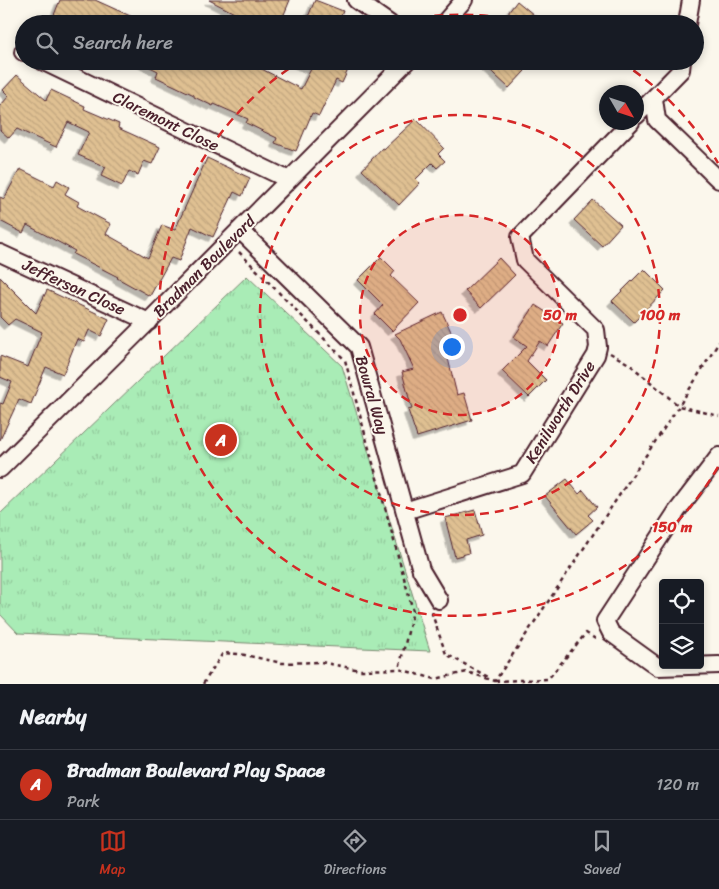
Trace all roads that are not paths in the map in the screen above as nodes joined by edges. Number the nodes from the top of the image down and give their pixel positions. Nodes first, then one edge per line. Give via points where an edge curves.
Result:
1 (356, 0) edge
2 (464, 0) edge
3 (691, 0) edge
4 (377, 15) edge
5 (451, 15) edge
6 (688, 15) edge
7 (61, 70) edge
8 (398, 70) edge
9 (681, 70) edge
10 (654, 99) junction
11 (644, 108) edge
12 (623, 130) edge
13 (289, 180) junction
14 (719, 180) edge
15 (234, 235) junction
16 (0, 253) edge
17 (149, 322) junction
18 (719, 456) edge
19 (0, 469) edge
20 (405, 511) junction
21 (439, 600) road end
22 (719, 665) edge

1 - 4 street
2 - 5 street
3 - 6 street
7 - 13 street, Claremont Close
8 - 13 street, Bradman Boulevard
9 - 10 street
10 - 11 street
10 - 14 street via 657,120
12 - 20 street, Kenilworth Drive via 520,237 524,260 596,330 596,355 522,474
13 - 15 street, Bradman Boulevard
15 - 17 street, Bradman Boulevard
15 - 20 street, Bowral Way via 359,347
16 - 17 street, Jefferson Close
17 - 19 street, Bradman Boulevard
18 - 22 street via 677,511 605,621 611,633 658,667
20 - 21 street, Bowral Way via 421,570

